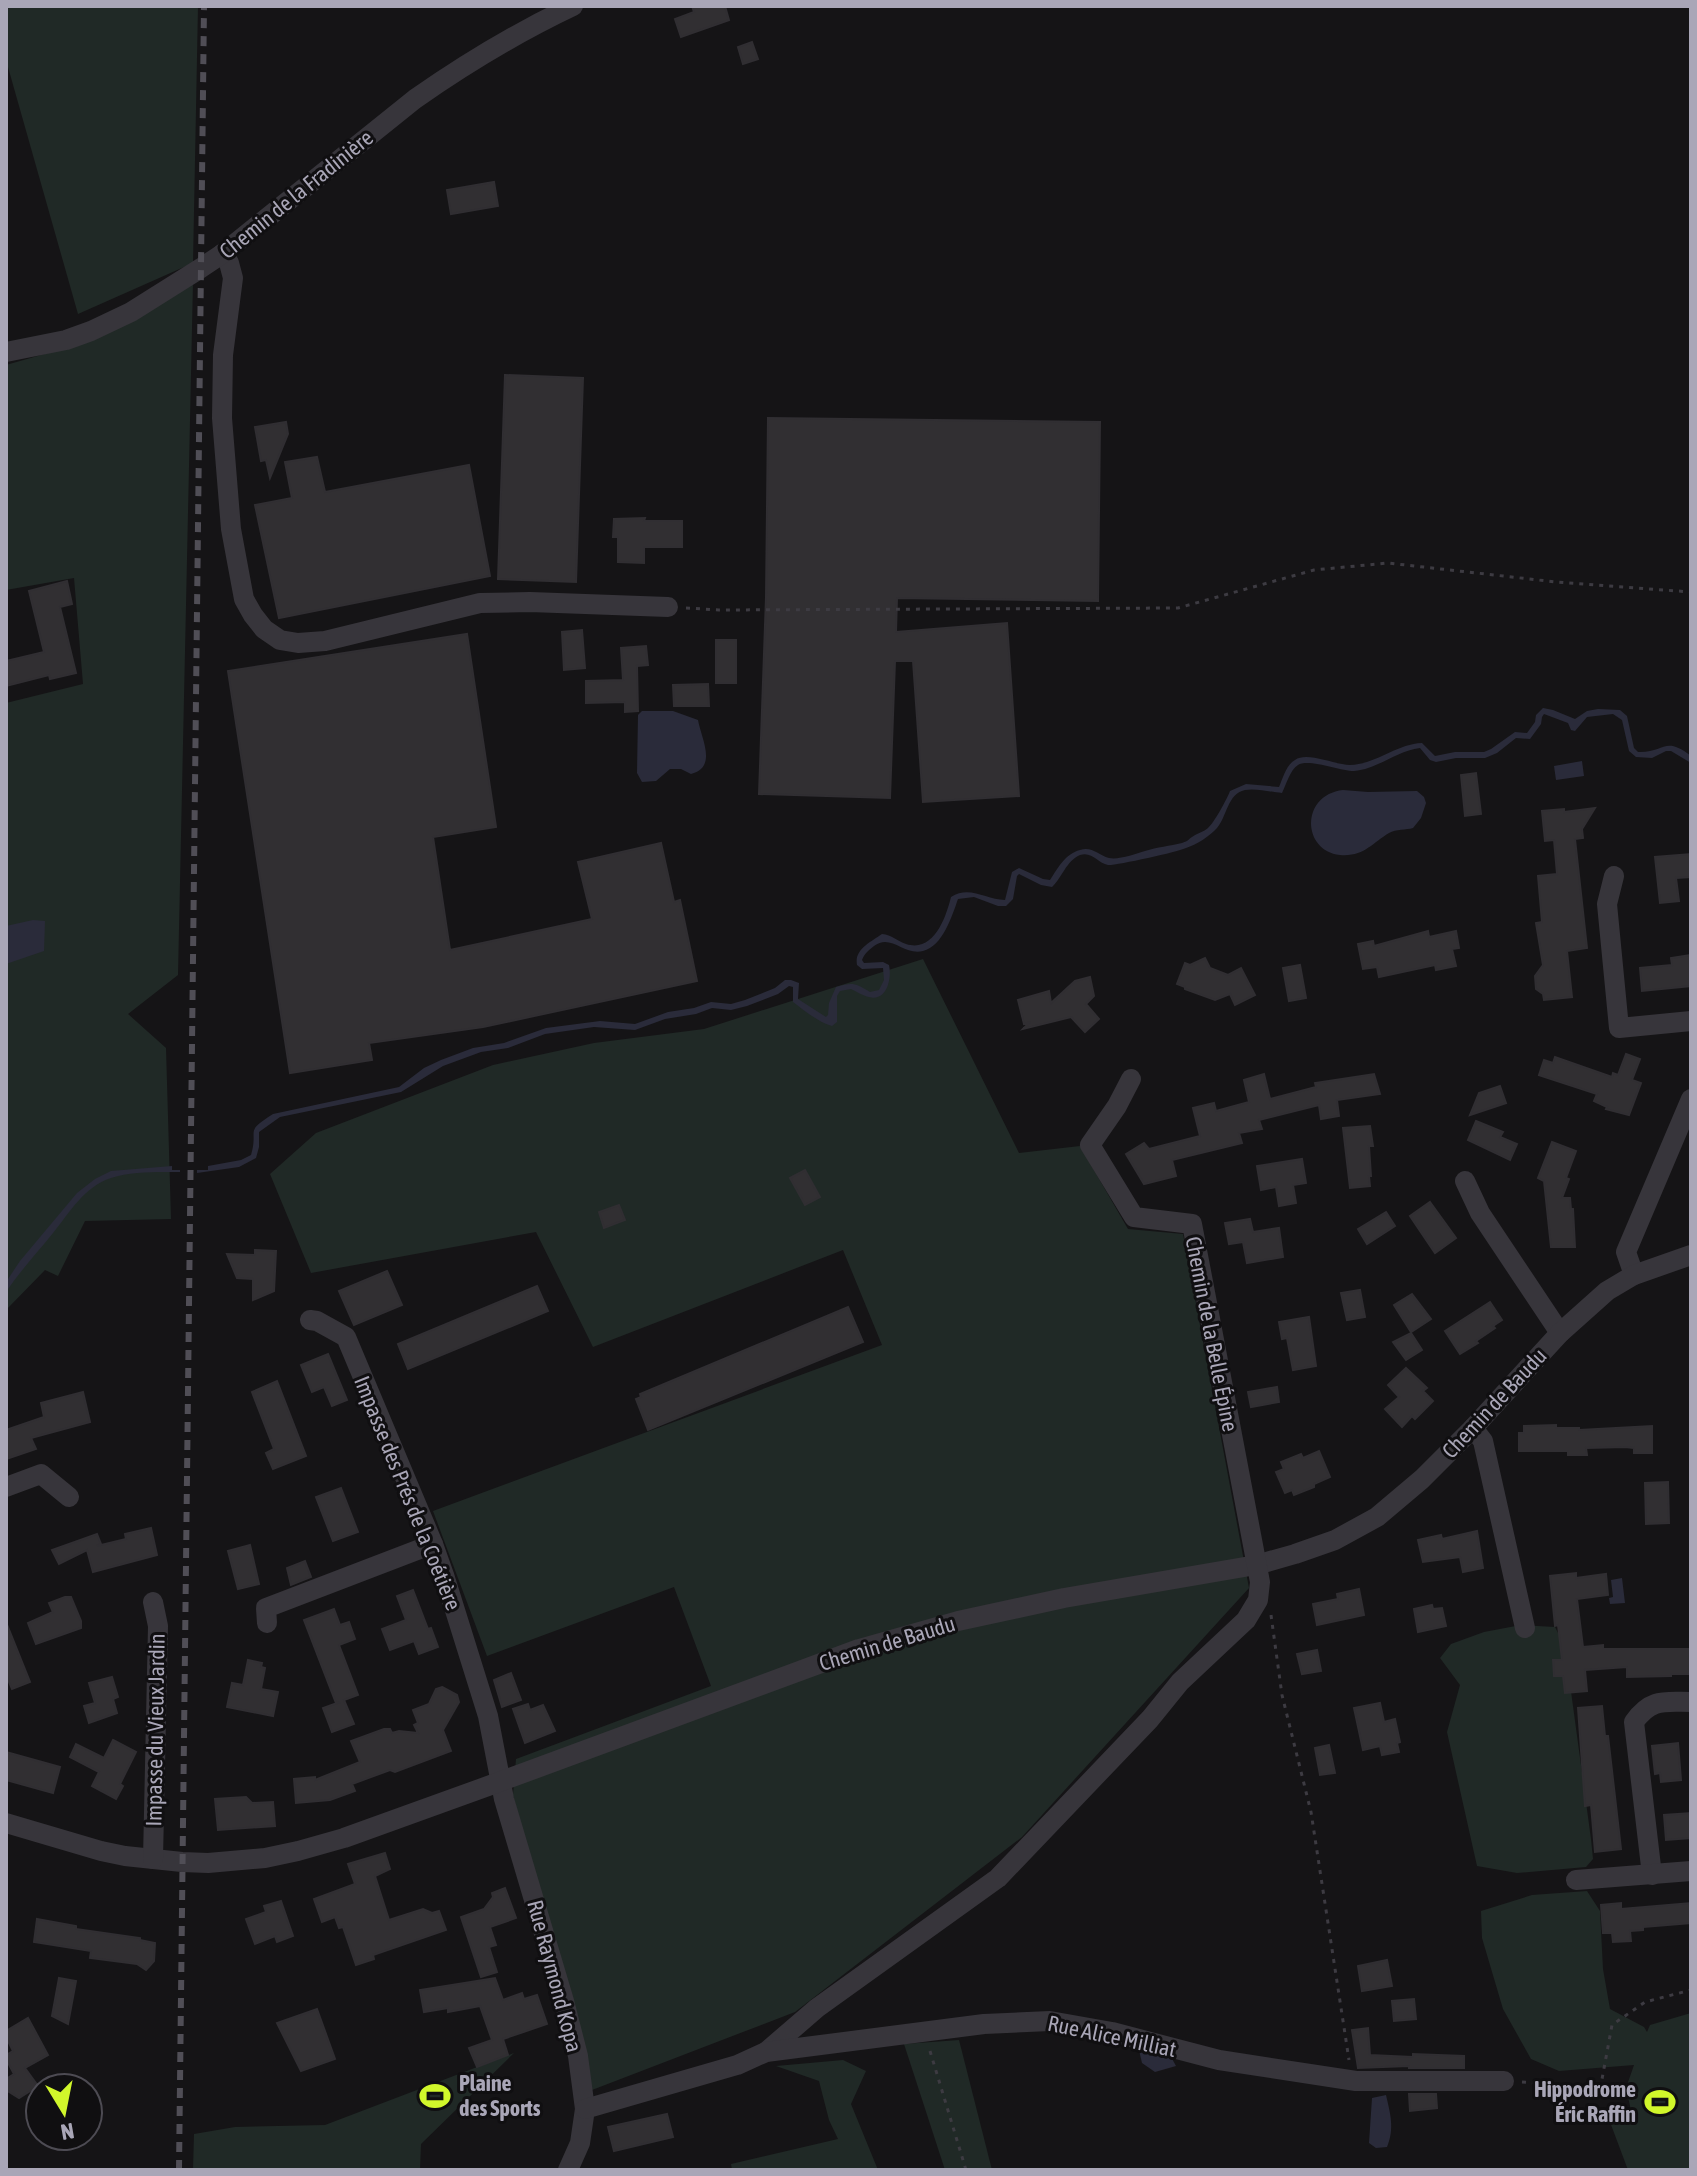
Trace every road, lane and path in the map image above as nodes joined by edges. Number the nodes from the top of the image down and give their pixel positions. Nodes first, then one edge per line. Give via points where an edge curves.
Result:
1 (573, 6) edge
2 (540, 13) edge
3 (222, 254) junction
4 (6, 352) edge
5 (1691, 592) edge
6 (668, 607) joint
7 (1614, 876) dead end
8 (1691, 1021) edge
9 (1131, 1079) dead end
10 (1691, 1099) edge
11 (1465, 1181) dead end
12 (1691, 1255) edge
13 (1634, 1275) junction
14 (310, 1320) dead end
15 (1560, 1333) junction
16 (1473, 1428) junction
17 (6, 1487) edge
18 (69, 1497) dead end
19 (433, 1544) junction
20 (1256, 1565) junction
21 (1259, 1590) junction
22 (153, 1602) dead end
23 (267, 1623) dead end
24 (1525, 1628) dead end
25 (1691, 1702) edge
26 (499, 1782) junction
27 (6, 1823) edge
28 (153, 1859) junction
29 (1691, 1871) edge
30 (1652, 1875) junction
31 (1576, 1880) dead end
32 (1691, 1990) edge
33 (924, 2031) junction
34 (766, 2052) junction
35 (1350, 2080) junction
36 (1504, 2081) joint
37 (585, 2109) junction
38 (568, 2170) edge
39 (966, 2170) edge

1 - 2 street, Chemin de la Fradinière
2 - 3 street, Chemin de la Fradinière via 415,99
3 - 4 street, Chemin de la Fradinière via 91,331
3 - 6 street via 233,278 222,418 231,529 244,599 264,629 280,640 298,643 480,603
5 - 6 path via 1388,563 1314,570 1178,608
7 - 8 street via 1607,904 1619,1028
9 - 20 street, Chemin de la Belle Épine via 1090,1145 1134,1217 1192,1224
10 - 13 street via 1626,1252
11 - 15 street via 1480,1213
12 - 13 street, Chemin de Baudu
13 - 15 street, Chemin de Baudu via 1607,1291
14 - 19 street, Impasse des Prés de la Coétière via 346,1337
15 - 16 street, Chemin de Baudu
16 - 20 street, Chemin de Baudu via 1377,1517 1335,1540
16 - 24 street via 1483,1441
17 - 18 street via 41,1474
19 - 23 street via 266,1608
19 - 26 street, Impasse des Prés de la Coétière via 488,1716
20 - 21 street
20 - 26 street, Chemin de Baudu via 1064,1598 859,1649
21 - 34 street via 1246,1620 1180,1682 998,1878 817,2008
21 - 35 path via 1269,1604 1282,1695 1311,1812
22 - 28 street, Impasse du Vieux Jardin via 158,1626
25 - 30 street via 1659,1703 1643,1709 1634,1722
26 - 28 street, Chemin de Baudu via 298,1851 208,1863
26 - 37 street, Rue Raymond Kopa via 564,2001
27 - 28 street, Chemin de Baudu via 101,1851
29 - 30 street
30 - 31 street
32 - 36 path via 1645,2002 1612,2025 1600,2090
33 - 34 street, Rue Alice Milliat
33 - 35 street, Rue Alice Milliat via 1050,2021 1219,2060
33 - 39 path
34 - 37 street, Rue Alice Milliat
35 - 36 street, Rue Alice Milliat
37 - 38 street, Rue Raymond Kopa via 577,2154

